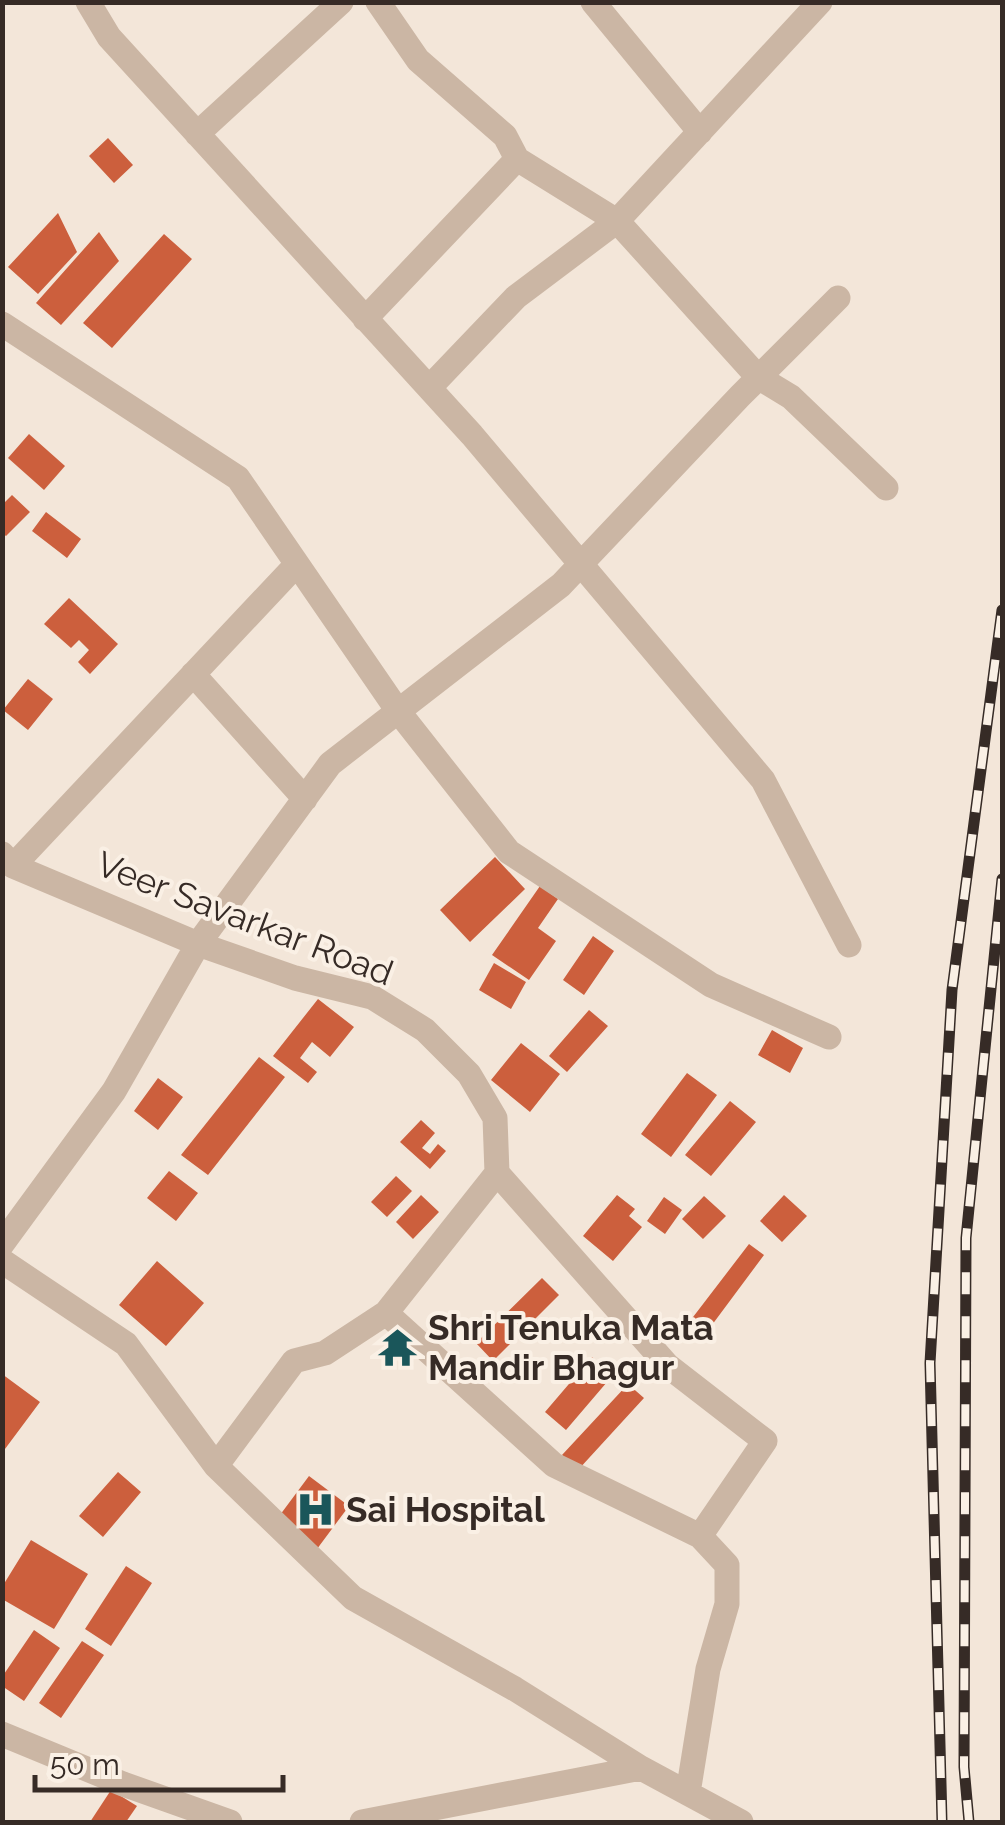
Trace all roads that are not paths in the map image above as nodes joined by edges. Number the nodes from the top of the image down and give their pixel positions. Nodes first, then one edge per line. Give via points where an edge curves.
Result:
1 (88, 2) edge
2 (341, 2) edge
3 (378, 2) edge
4 (593, 2) edge
5 (820, 2) edge
6 (700, 132) junction
7 (196, 134) junction
8 (517, 159) junction
9 (617, 221) junction
10 (838, 298) dead end
11 (365, 319) junction
12 (2, 324) edge
13 (758, 378) junction
14 (429, 388) junction
15 (886, 488) dead end
16 (581, 563) junction
17 (297, 564) junction
18 (193, 674) junction
19 (398, 711) junction
20 (305, 799) junction
21 (8, 860) edge
22 (198, 944) junction
23 (849, 945) dead end
24 (829, 1037) dead end
25 (497, 1173) junction
26 (2, 1244) edge
27 (2, 1261) edge
28 (386, 1313) junction
29 (216, 1466) junction
30 (700, 1536) junction
31 (2, 1734) edge
32 (641, 1768) junction
33 (688, 1793) junction
34 (230, 1822) edge
35 (362, 1822) edge
36 (744, 1822) edge

1 - 7 street via 109,37
2 - 7 street
3 - 8 street via 418,60 505,136
4 - 6 street
5 - 6 street
6 - 9 street
7 - 11 street
8 - 9 street
8 - 11 street
9 - 13 street
9 - 14 street via 516,297
10 - 13 street
11 - 14 street
12 - 17 street via 238,478
13 - 15 street via 791,396
13 - 16 street
14 - 16 street
16 - 19 street
16 - 23 street via 762,780
17 - 18 street
17 - 19 street
18 - 20 street
18 - 21 street
19 - 20 street via 330,764
19 - 24 street via 510,852 711,985
20 - 22 street
21 - 22 street, Veer Savarkar Road
22 - 25 street, Veer Savarkar Road via 372,997 425,1030 469,1074 495,1118
22 - 26 street via 114,1091
25 - 28 street
25 - 30 street via 668,1366 765,1441
27 - 29 street via 126,1344
28 - 29 street via 325,1354 294,1362
28 - 30 street via 554,1465
29 - 32 street via 353,1598
30 - 33 street via 727,1564 726,1604
31 - 34 street
32 - 33 street
32 - 35 street
33 - 36 street

